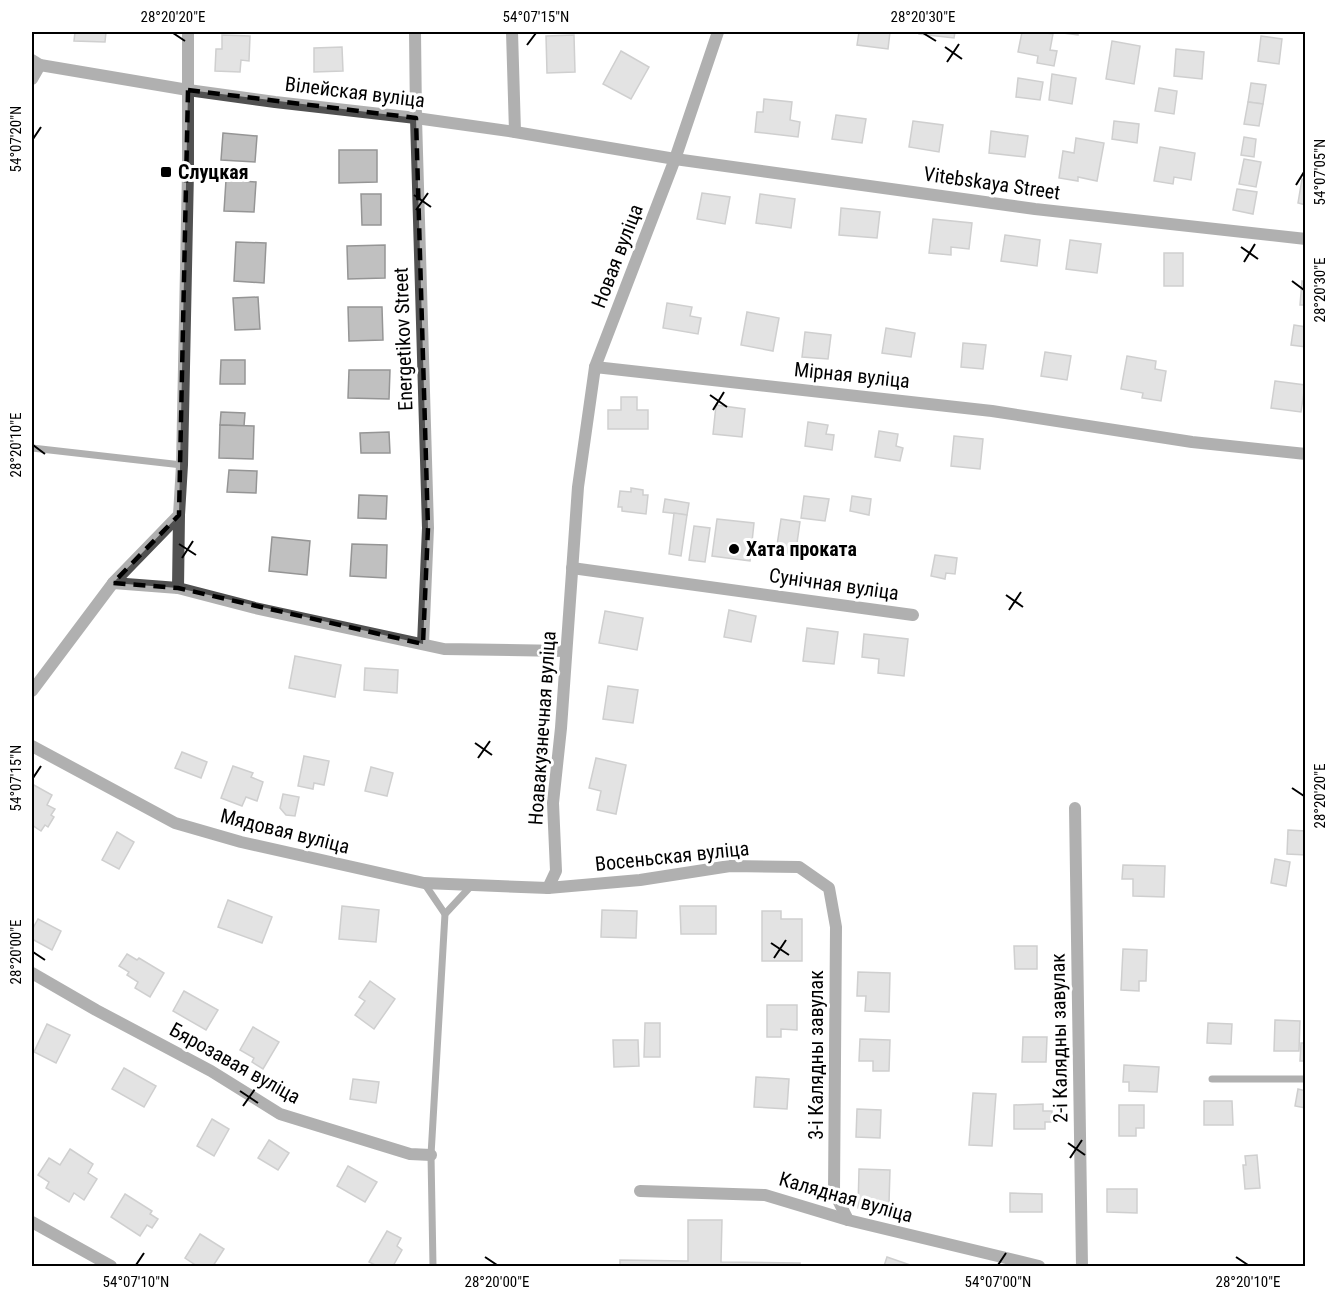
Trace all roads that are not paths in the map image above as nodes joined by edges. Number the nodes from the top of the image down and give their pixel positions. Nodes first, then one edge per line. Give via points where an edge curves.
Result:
1 (188, 32) edge
2 (415, 32) edge
3 (512, 32) edge
4 (718, 32) edge
5 (36, 62) edge
6 (32, 79) edge
7 (188, 90) junction
8 (416, 118) junction
9 (515, 132) junction
10 (675, 159) junction
11 (1305, 239) edge
12 (595, 367) junction
13 (32, 448) edge
14 (1305, 454) edge
15 (182, 465) junction
16 (179, 515) junction
17 (572, 568) junction
18 (113, 583) junction
19 (178, 588) junction
20 (913, 615) dead end
21 (423, 645) junction
22 (566, 651) junction
23 (32, 691) edge
24 (32, 746) edge
25 (1075, 808) dead end
26 (424, 884) junction
27 (472, 885) junction
28 (548, 888) junction
29 (829, 888) joint
30 (445, 914) junction
31 (32, 973) edge
32 (1212, 1079) dead end
33 (1305, 1079) edge
34 (431, 1155) junction
35 (640, 1191) dead end
36 (848, 1220) junction
37 (32, 1222) edge
38 (111, 1266) edge
39 (433, 1266) edge
40 (1039, 1266) edge
41 (1082, 1266) edge

1 - 7 street
2 - 8 street, Energetikov Street
3 - 9 street
4 - 10 street, Новая вуліца
5 - 6 street
5 - 7 street, Вілейская вуліца
7 - 8 street, Вілейская вуліца
7 - 15 street
8 - 9 street, Вілейская вуліца
8 - 21 street, Energetikov Street via 428,528
9 - 10 street, Вілейская вуліца
10 - 11 street, Vitebskaya Street via 1035,209
10 - 12 street, Новая вуліца
12 - 14 street, Мірная вуліца via 992,411 1192,442
12 - 17 street via 578,487
13 - 15 lane
15 - 16 street
16 - 18 street
16 - 19 street
17 - 20 street, Сунічная вуліца
17 - 22 street, Ноавакузнечная вуліца
18 - 19 street
18 - 23 street
19 - 21 street
21 - 22 street via 444,649
22 - 28 street, Ноавакузнечная вуліца via 553,803 556,871
24 - 26 street, Мядовая вуліца via 176,823
25 - 41 street, 2-і Калядны завулак
26 - 27 street, Мядовая вуліца
26 - 30 lane
27 - 28 street, Мядовая вуліца
27 - 30 lane
28 - 29 street, Восеньская вуліца via 640,880 730,866 799,867
29 - 36 street, 3-і Калядны завулак via 836,927 834,1191
30 - 34 lane
31 - 34 street, Бярозавая вуліца via 211,1071 280,1114 410,1154
32 - 33 lane
34 - 39 lane
35 - 36 street, Калядная вуліца via 765,1195
36 - 40 street, Калядная вуліца
37 - 38 street

